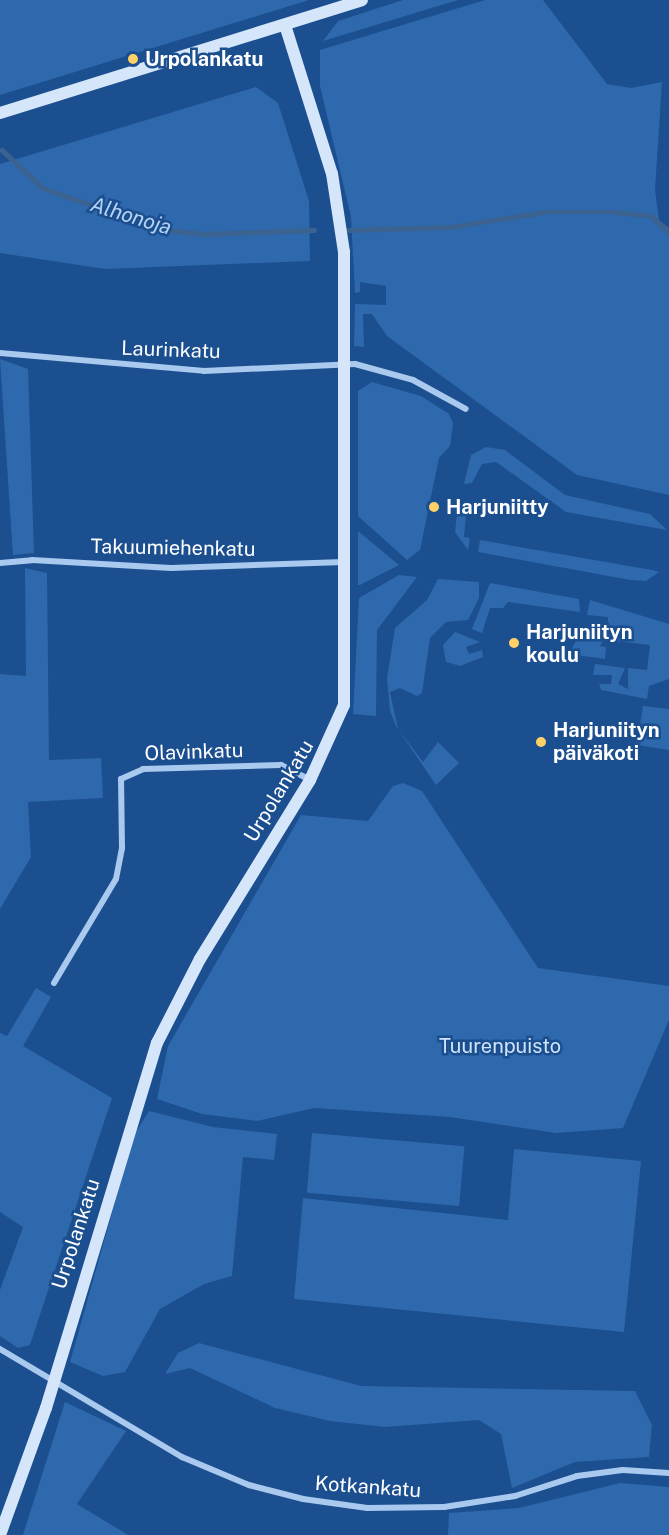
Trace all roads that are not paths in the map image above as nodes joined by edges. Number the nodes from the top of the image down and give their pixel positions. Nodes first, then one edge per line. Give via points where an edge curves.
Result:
1 (362, 0) edge
2 (285, 25) junction
3 (0, 113) edge
4 (0, 353) edge
5 (342, 363) junction
6 (466, 409) dead end
7 (345, 562) junction
8 (0, 563) edge
9 (310, 780) junction
10 (54, 983) dead end
11 (0, 1349) edge
12 (53, 1381) junction
13 (669, 1473) edge
14 (0, 1535) edge

1 - 2 main road
2 - 3 main road
2 - 5 main road, Urpolankatu via 332,174 344,252
4 - 5 street, Laurinkatu via 204,371
5 - 6 street, Laurinkatu via 413,380
5 - 7 main road, Urpolankatu
7 - 8 street, Takuumiehenkatu via 171,568 32,560
7 - 9 main road, Urpolankatu via 344,705
9 - 10 street, Olavinkatu via 281,765 143,769 121,779 122,848 116,879
9 - 12 main road, Urpolankatu via 200,959 157,1043
11 - 12 street, Kotkankatu
12 - 13 street, Kotkankatu via 182,1457 249,1485 303,1499 367,1508 444,1507 515,1496 576,1476 623,1470
12 - 14 main road, Urpolankatu

